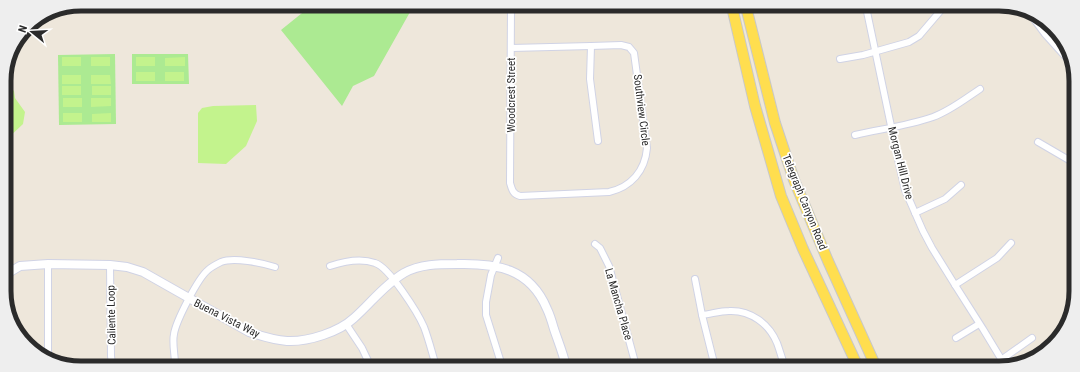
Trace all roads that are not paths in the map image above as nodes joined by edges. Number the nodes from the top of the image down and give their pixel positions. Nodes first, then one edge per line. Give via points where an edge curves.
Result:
1 (511, 11) edge
2 (733, 11) edge
3 (747, 11) edge
4 (867, 11) edge
5 (940, 11) edge
6 (1036, 22) edge
7 (591, 46) junction
8 (511, 48) junction
9 (875, 52) junction
10 (1065, 56) edge
11 (840, 59) dead end
12 (980, 89) dead end
13 (892, 128) junction
14 (855, 134) dead end
15 (598, 141) dead end
16 (1038, 142) dead end
17 (1069, 160) edge
18 (510, 184) joint
19 (961, 185) dead end
20 (915, 213) junction
21 (1011, 243) dead end
22 (595, 244) dead end
23 (496, 261) junction
24 (48, 264) junction
25 (110, 265) junction
26 (275, 266) dead end
27 (330, 266) dead end
28 (11, 271) edge
29 (695, 279) dead end
30 (394, 280) junction
31 (955, 285) junction
32 (189, 299) junction
33 (702, 315) junction
34 (346, 324) junction
35 (979, 324) junction
36 (956, 338) dead end
37 (1032, 338) dead end
38 (48, 353) edge
39 (1001, 360) joint
40 (112, 361) edge
41 (175, 361) edge
42 (368, 361) edge
43 (435, 361) edge
44 (500, 361) edge
45 (565, 361) edge
46 (635, 361) edge
47 (714, 361) edge
48 (783, 361) edge
49 (855, 361) edge
50 (873, 361) edge

1 - 8 street, Woodcrest Street
2 - 49 main road, Telegraph Canyon Road via 755,106 781,196
3 - 50 main road, Telegraph Canyon Road via 775,123 794,180
4 - 9 street, Morgan Hill Drive
5 - 9 street via 919,36 909,42
6 - 10 street
7 - 8 street, Southview Circle
7 - 15 street via 590,79
7 - 18 street, Southview Circle via 624,45 634,53 647,148 640,171 629,184 609,192 520,196 512,191
8 - 18 street, Woodcrest Street
9 - 11 street
9 - 13 street, Morgan Hill Drive
12 - 13 street via 959,104 933,117
13 - 14 street
13 - 20 street, Morgan Hill Drive via 906,190
16 - 17 street
19 - 20 street via 945,199
20 - 31 street, Morgan Hill Drive
21 - 31 street via 997,258
22 - 46 street, La Mancha Place via 600,248 609,266
23 - 30 street, Buena Vista Way via 424,266 404,273
23 - 44 street via 486,302 486,315
23 - 45 street, Buena Vista Way via 520,275 536,289 547,308
24 - 25 street, Buena Vista Way
24 - 28 street, Buena Vista Way via 20,266
24 - 38 street
25 - 32 street, Buena Vista Way via 143,272
25 - 40 street, Caliente Loop
26 - 32 street via 245,261 220,262 200,279
27 - 30 street via 349,261 374,262 382,266
29 - 33 street
30 - 34 street, Buena Vista Way
30 - 43 street via 419,316
31 - 35 street, Morgan Hill Drive
32 - 34 street, Buena Vista Way via 249,332 286,341 314,338
32 - 41 street via 173,335
33 - 47 street
33 - 48 street via 734,311 760,320 777,343
34 - 42 street
35 - 36 street
35 - 39 street, Morgan Hill Drive
37 - 39 street

